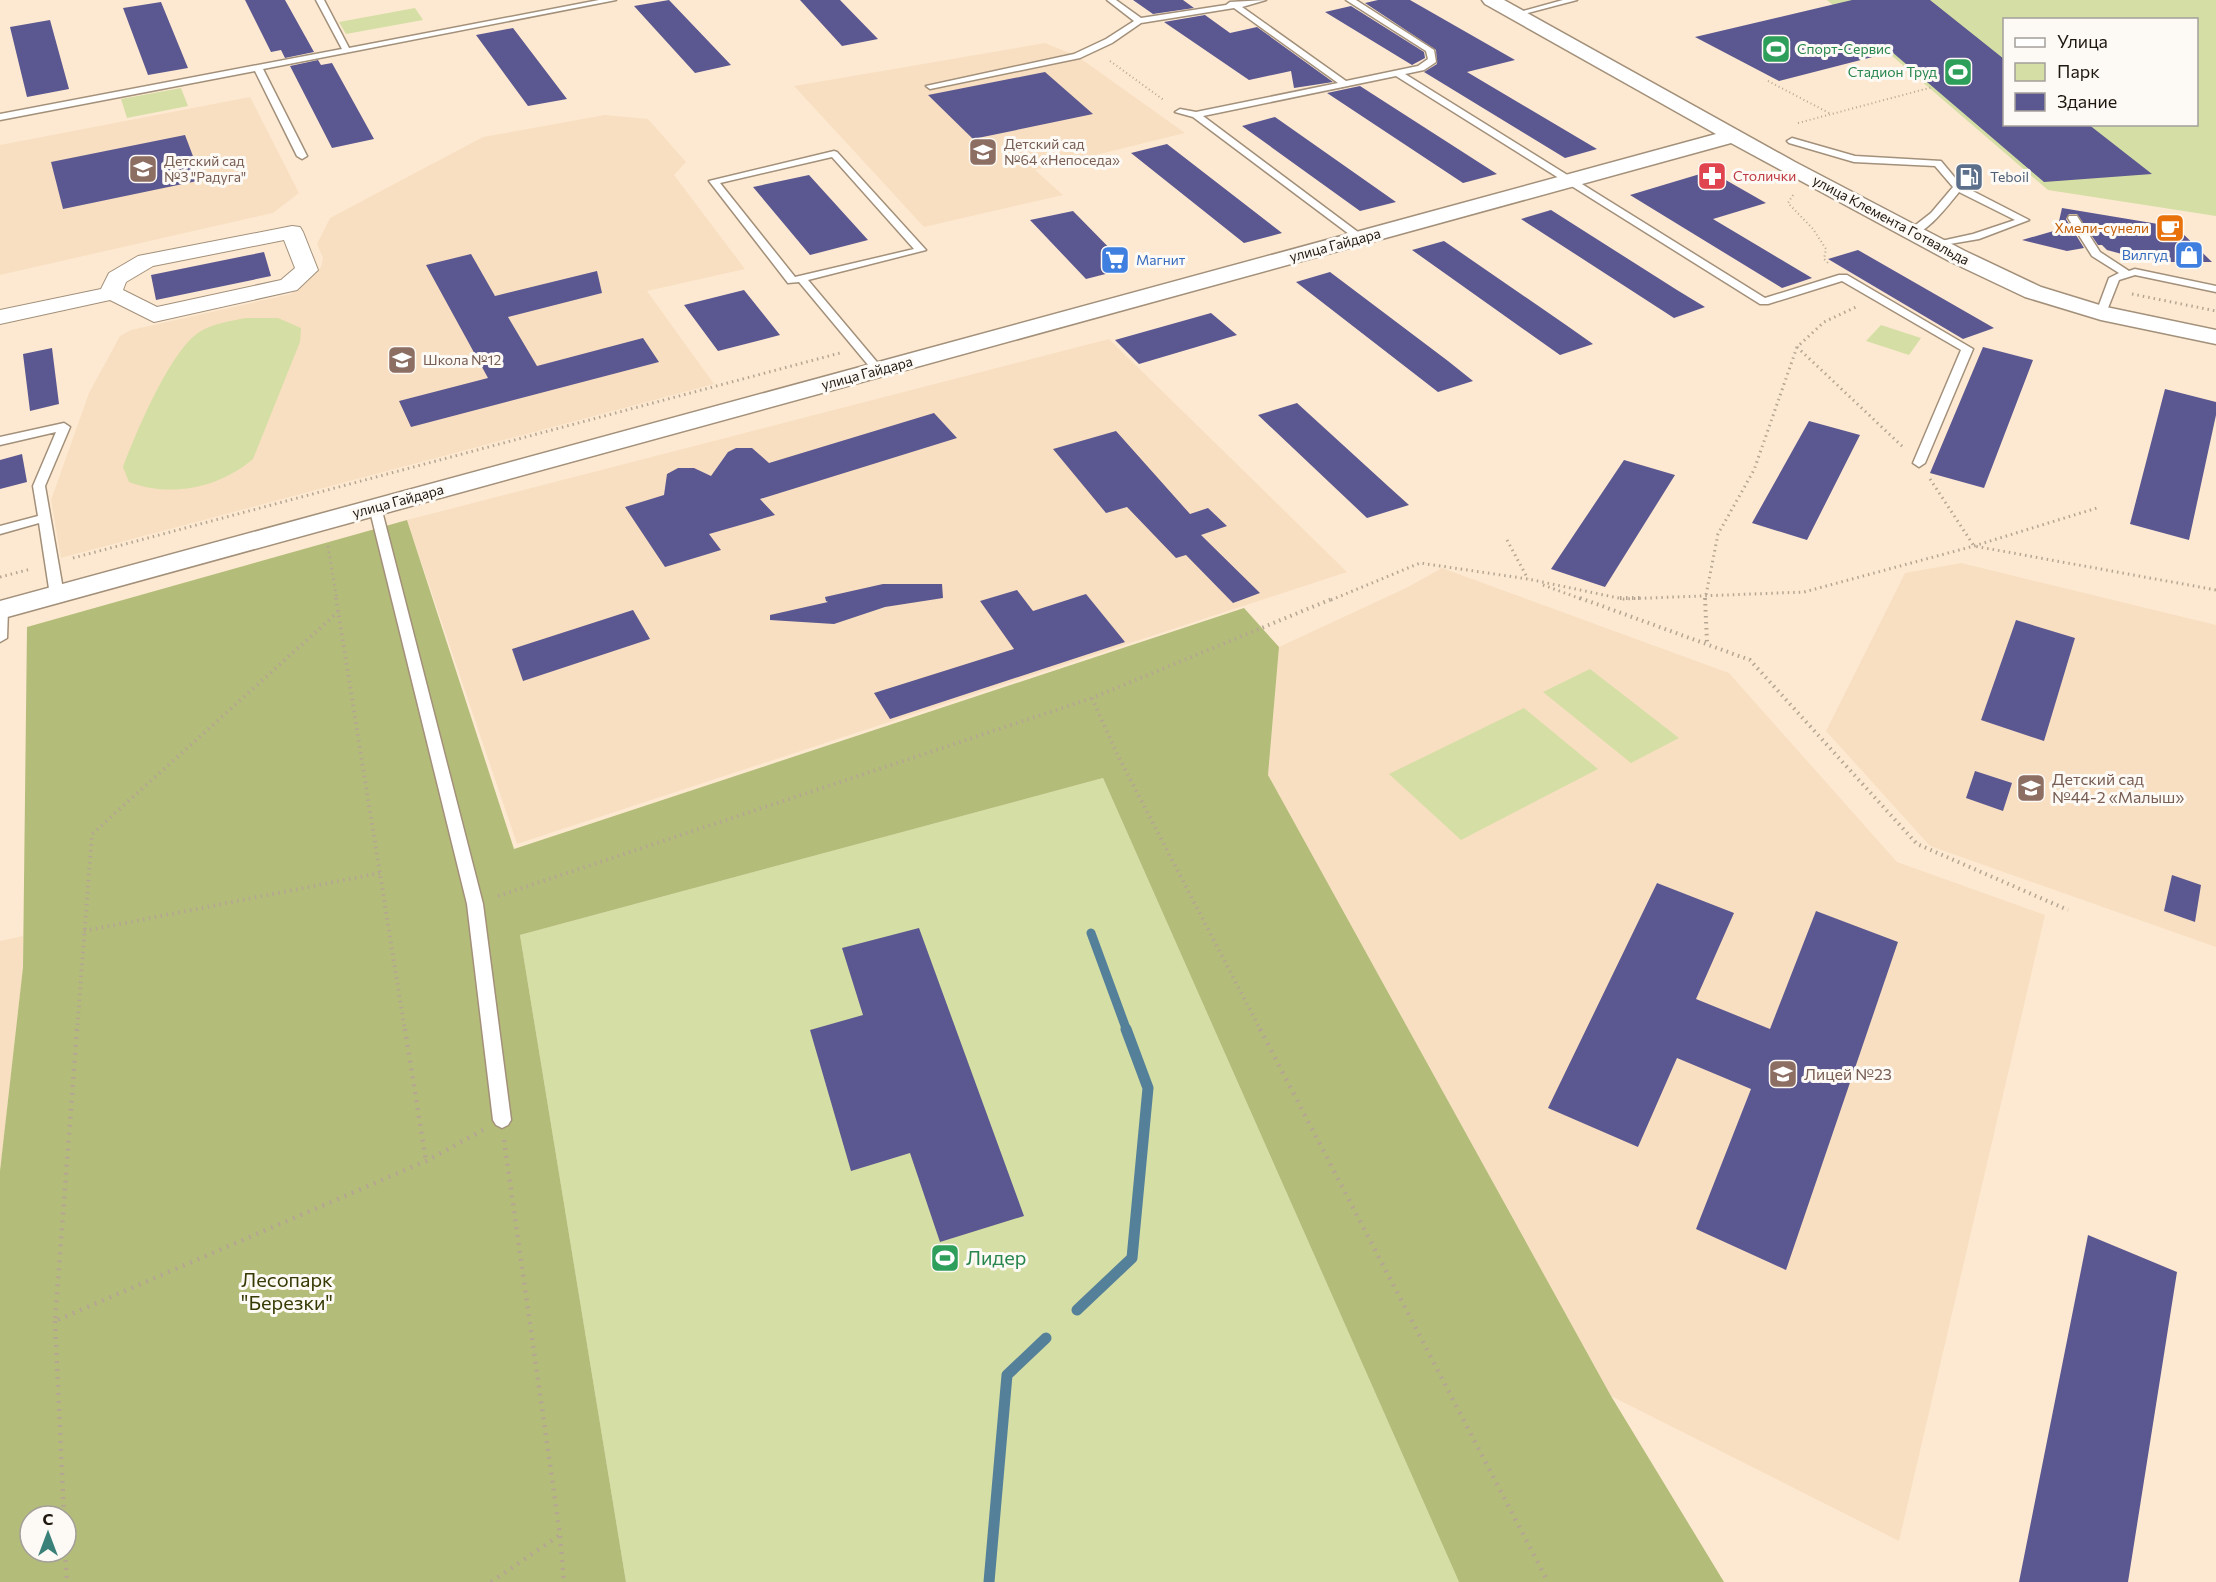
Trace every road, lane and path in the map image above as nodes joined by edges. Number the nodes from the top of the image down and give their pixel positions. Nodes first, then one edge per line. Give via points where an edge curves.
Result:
1 (320, 0) edge
2 (612, 0) edge
3 (1111, 0) edge
4 (1224, 0) edge
5 (1262, 0) edge
6 (1350, 0) edge
7 (1491, 0) edge
8 (1569, 0) edge
9 (1234, 5) junction
10 (1516, 14) junction
11 (1139, 21) junction
12 (1093, 49) junction
13 (347, 51) junction
14 (258, 68) junction
15 (1398, 73) junction
16 (1768, 81) dead end
17 (1345, 84) junction
18 (930, 86) dead end
19 (1933, 87) dead end
20 (1180, 112) joint
21 (1831, 114) junction
22 (1196, 115) junction
23 (0, 117) edge
24 (1792, 125) dead end
25 (1733, 136) junction
26 (1792, 141) dead end
27 (302, 156) dead end
28 (1570, 180) junction
29 (1958, 188) junction
30 (2073, 218) dead end
31 (1912, 233) junction
32 (1361, 238) junction
33 (1936, 245) junction
34 (2127, 274) junction
35 (801, 279) junction
36 (2216, 289) edge
37 (113, 293) junction
38 (1882, 299) junction
39 (2101, 313) junction
40 (0, 317) edge
41 (2216, 337) edge
42 (1797, 347) junction
43 (878, 370) junction
44 (0, 441) edge
45 (1919, 463) junction
46 (375, 507) junction
47 (2097, 508) dead end
48 (44, 518) junction
49 (0, 530) edge
50 (326, 536) dead end
51 (1507, 540) dead end
52 (1974, 546) junction
53 (1528, 579) junction
54 (2216, 590) edge
55 (57, 595) junction
56 (1705, 597) junction
57 (1, 610) edge
58 (338, 612) junction
59 (0, 638) edge
60 (1707, 642) junction
61 (1092, 698) junction
62 (380, 873) junction
63 (476, 904) junction
64 (2068, 910) dead end
65 (84, 931) junction
66 (502, 1120) junction
67 (426, 1161) junction
68 (55, 1321) junction
69 (63, 1504) edge
70 (560, 1535) junction
71 (66, 1564) edge
72 (67, 1582) edge
73 (491, 1582) edge
74 (564, 1582) edge
75 (1548, 1582) edge

1 - 13 lane
2 - 13 lane
3 - 11 lane
4 - 9 lane
5 - 9 lane
6 - 15 lane via 1430,50 1433,60 1421,68
7 - 10 street, улица Клемента Готвальда
8 - 10 lane
9 - 11 lane
9 - 17 lane
10 - 25 street, улица Клемента Готвальда
11 - 12 lane
12 - 18 lane via 1077,56
12 - 20 path
13 - 14 lane
14 - 23 lane
14 - 27 lane
15 - 17 lane
15 - 28 lane
16 - 21 path
17 - 22 lane
19 - 21 path
20 - 22 lane
21 - 24 path
22 - 32 lane
25 - 28 street, улица Гайдара
25 - 31 street, улица Клемента Готвальда
26 - 29 lane via 1854,159 1938,163
28 - 32 street, улица Гайдара
28 - 38 lane via 1764,302 1843,276
29 - 31 lane via 1935,215
29 - 33 lane via 2024,220
30 - 34 lane via 2096,254
31 - 33 street, улица Клемента Готвальда
32 - 43 street, улица Гайдара
33 - 39 street, улица Клемента Готвальда via 2033,292
34 - 36 lane via 2135,272
34 - 39 lane via 2114,278
35 - 35 lane via 921,250 834,154 714,181 792,281
35 - 43 lane
37 - 37 street via 117,278 146,261 292,232 307,270 289,285 154,315
37 - 40 street
38 - 42 path via 1841,312 1810,331
38 - 45 lane via 1967,349
39 - 41 street, улица Клемента Готвальда
42 - 45 path
42 - 56 path via 1754,470 1718,534
43 - 46 street, улица Гайдара
44 - 48 lane via 64,427 39,486
45 - 52 path
46 - 55 street, улица Гайдара
46 - 63 lane
47 - 52 path
48 - 49 lane
48 - 55 lane
50 - 58 path
51 - 53 path
52 - 54 path
52 - 56 path via 1804,592
53 - 56 path via 1623,599
53 - 60 path
53 - 61 path via 1420,562
55 - 57 street, улица Гайдара
56 - 60 path
57 - 59 lane
58 - 62 path
58 - 65 path via 92,834
60 - 64 path via 1750,660 1917,844
61 - 63 path
61 - 75 path via 1121,762
62 - 65 path
62 - 67 path
63 - 66 lane
65 - 68 path
66 - 67 path
66 - 70 path
67 - 68 path
68 - 69 path
70 - 73 path
70 - 74 path
71 - 72 path

